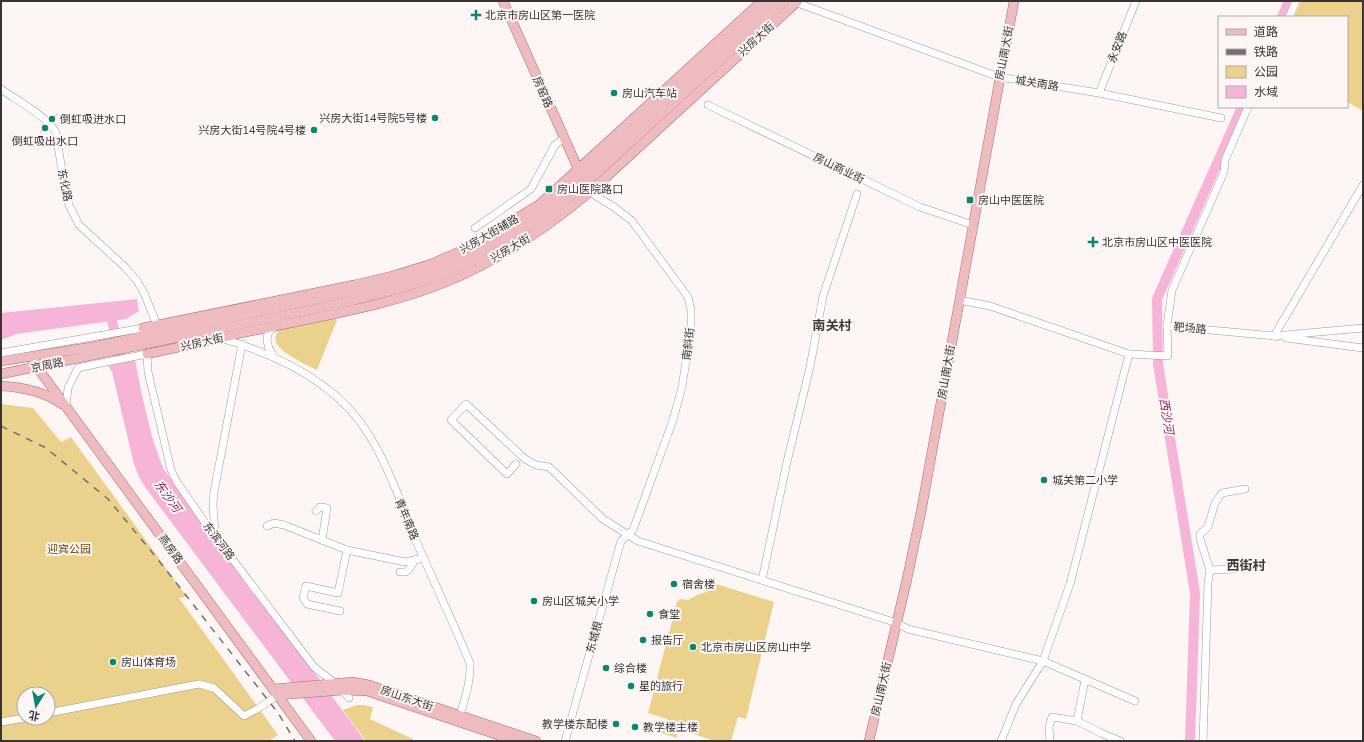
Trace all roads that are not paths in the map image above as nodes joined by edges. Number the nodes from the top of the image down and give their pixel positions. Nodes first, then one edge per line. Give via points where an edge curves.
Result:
1 (503, 1) edge
2 (762, 1) edge
3 (773, 1) edge
4 (785, 1) edge
5 (1014, 1) edge
6 (1136, 1) edge
7 (1296, 1) edge
8 (795, 2) edge
9 (1289, 16) edge
10 (999, 77) junction
11 (1, 89) edge
12 (1099, 93) junction
13 (708, 105) dead end
14 (1248, 108) edge
15 (648, 117) junction
16 (635, 118) junction
17 (1221, 118) dead end
18 (564, 138) junction
19 (584, 180) junction
20 (1363, 185) edge
21 (857, 194) dead end
22 (529, 210) junction
23 (973, 225) junction
24 (523, 226) junction
25 (475, 228) dead end
26 (543, 228) junction
27 (497, 247) junction
28 (484, 264) junction
29 (381, 294) junction
30 (959, 300) junction
31 (228, 310) junction
32 (350, 310) junction
33 (245, 315) junction
34 (157, 325) junction
35 (281, 325) junction
36 (1167, 326) junction
37 (1363, 328) edge
38 (189, 335) junction
39 (145, 336) junction
40 (1274, 336) junction
41 (220, 338) junction
42 (242, 344) junction
43 (1363, 348) edge
44 (1, 353) edge
45 (147, 354) junction
46 (1129, 354) junction
47 (92, 355) junction
48 (30, 357) junction
49 (274, 357) junction
50 (1, 361) edge
51 (37, 367) junction
52 (78, 368) junction
53 (1, 374) edge
54 (1, 386) edge
55 (66, 407) junction
56 (516, 464) dead end
57 (1246, 489) dead end
58 (316, 512) dead end
59 (267, 526) dead end
60 (215, 535) junction
61 (628, 535) junction
62 (322, 540) junction
63 (347, 550) junction
64 (424, 558) junction
65 (415, 560) junction
66 (1235, 569) dead end
67 (1210, 570) junction
68 (400, 572) dead end
69 (762, 580) junction
70 (340, 611) dead end
71 (897, 623) junction
72 (1043, 661) junction
73 (1086, 680) junction
74 (334, 687) junction
75 (276, 692) junction
76 (349, 698) dead end
77 (1135, 701) dead end
78 (56, 711) edge
79 (459, 718) junction
80 (16, 719) edge
81 (1077, 721) junction
82 (1, 722) edge
83 (311, 741) edge
84 (516, 741) edge
85 (536, 741) edge
86 (565, 741) edge
87 (869, 741) edge
88 (1001, 741) edge
89 (1050, 741) edge
90 (1120, 741) edge
91 (1203, 741) edge

1 - 18 main road, 房窑路
2 - 16 main road, 兴房大街辅路
3 - 15 main road, 兴房大街
4 - 19 main road, 兴房大街
5 - 10 main road, 房山南大街
6 - 12 street, 永安路
7 - 9 street
8 - 10 street, 城关南路
8 - 19 main road, 兴房大街
10 - 12 street, 城关南路
10 - 23 main road, 房山南大街
11 - 34 street, 东化路 via 53,128 68,205 79,225 137,281
12 - 17 street, 城关南路
13 - 23 street, 房山商业街 via 920,207
14 - 36 street via 1225,160 1224,172 1172,290
15 - 16 main road
15 - 19 main road, 兴房大街
16 - 19 main road, 兴房大街辅路
18 - 19 main road, 房窑路
18 - 25 street via 554,145 531,189
19 - 22 main road, 兴房大街辅路
19 - 24 main road, 兴房大街
19 - 26 main road, 兴房大街 via 571,207
19 - 61 street, 南斜街 via 596,196 632,221 688,297 691,310 691,328 682,387 673,420 633,530
20 - 40 street
21 - 69 street via 824,296
22 - 24 main road
22 - 31 main road, 兴房大街辅路 via 468,248 431,264 351,286
23 - 30 main road, 房山南大街
24 - 26 main road
24 - 27 main road, 兴房大街
24 - 33 main road, 兴房大街 via 473,253 394,283
26 - 28 main road, 兴房大街
27 - 28 main road
27 - 29 main road, 兴房大街 via 436,277
28 - 32 main road, 兴房大街 via 444,282 395,299
29 - 32 main road
29 - 38 main road, 兴房大街
30 - 46 street, 靶场路 via 990,306
30 - 71 main road, 房山南大街 via 921,512
31 - 33 main road
31 - 34 main road, 兴房大街辅路
32 - 35 main road, 兴房大街
33 - 39 main road, 兴房大街
34 - 39 main road
35 - 41 main road, 兴房大街
35 - 49 street via 270,330 267,338 267,346
36 - 40 street, 靶场路
36 - 46 street, 靶场路 via 1168,356
37 - 40 street, 靶场路
38 - 39 main road, 兴房大街
38 - 41 main road
39 - 44 street via 91,338
39 - 47 main road
40 - 43 street
41 - 42 street, 青年南路
41 - 45 main road, 兴房大街
42 - 49 street, 青年南路
42 - 60 street via 214,492
45 - 47 street
45 - 60 street, 东滨河路 via 148,372 172,470 177,482
46 - 72 street via 1070,584
47 - 48 main road, 京周路
47 - 51 main road, 京周路
47 - 52 street
47 - 52 street
48 - 50 main road, 京周路
48 - 51 main road, 燕房路
49 - 64 street, 青年南路 via 324,386 341,401 368,433 378,450
51 - 53 main road, 京周路
51 - 55 main road, 燕房路
52 - 55 street via 68,388
54 - 55 main road via 23,388 44,394
55 - 75 main road, 燕房路
56 - 61 street via 507,474 451,420 466,404 525,459 536,465 549,467 603,519
57 - 67 street via 1222,493 1215,503 1208,528 1200,534
58 - 62 street via 320,507 327,508
59 - 62 street via 274,523 284,525
60 - 74 street, 东滨河路 via 314,667
61 - 69 street via 638,541
61 - 86 street, 东城根 via 621,541
62 - 63 street
63 - 65 street via 405,562
63 - 70 street via 338,593 306,586 303,597 307,604
64 - 65 street
64 - 79 street, 青年南路 via 470,663 470,678
65 - 68 street via 406,572
66 - 67 street
67 - 91 street
69 - 71 street
71 - 72 street via 908,628
71 - 87 main road, 房山南大街
72 - 73 street
72 - 88 street via 1016,704
73 - 77 street
73 - 81 street
74 - 75 main road, 房山东大街
74 - 76 street, 东滨河路
74 - 79 main road, 房山东大街 via 367,691
75 - 78 street via 259,708 244,716 214,688 199,684
75 - 83 main road, 燕房路
79 - 84 main road, 房山东大街
79 - 85 main road, 房山东大街
80 - 82 street
81 - 89 street via 1052,717 1049,727
81 - 90 street

